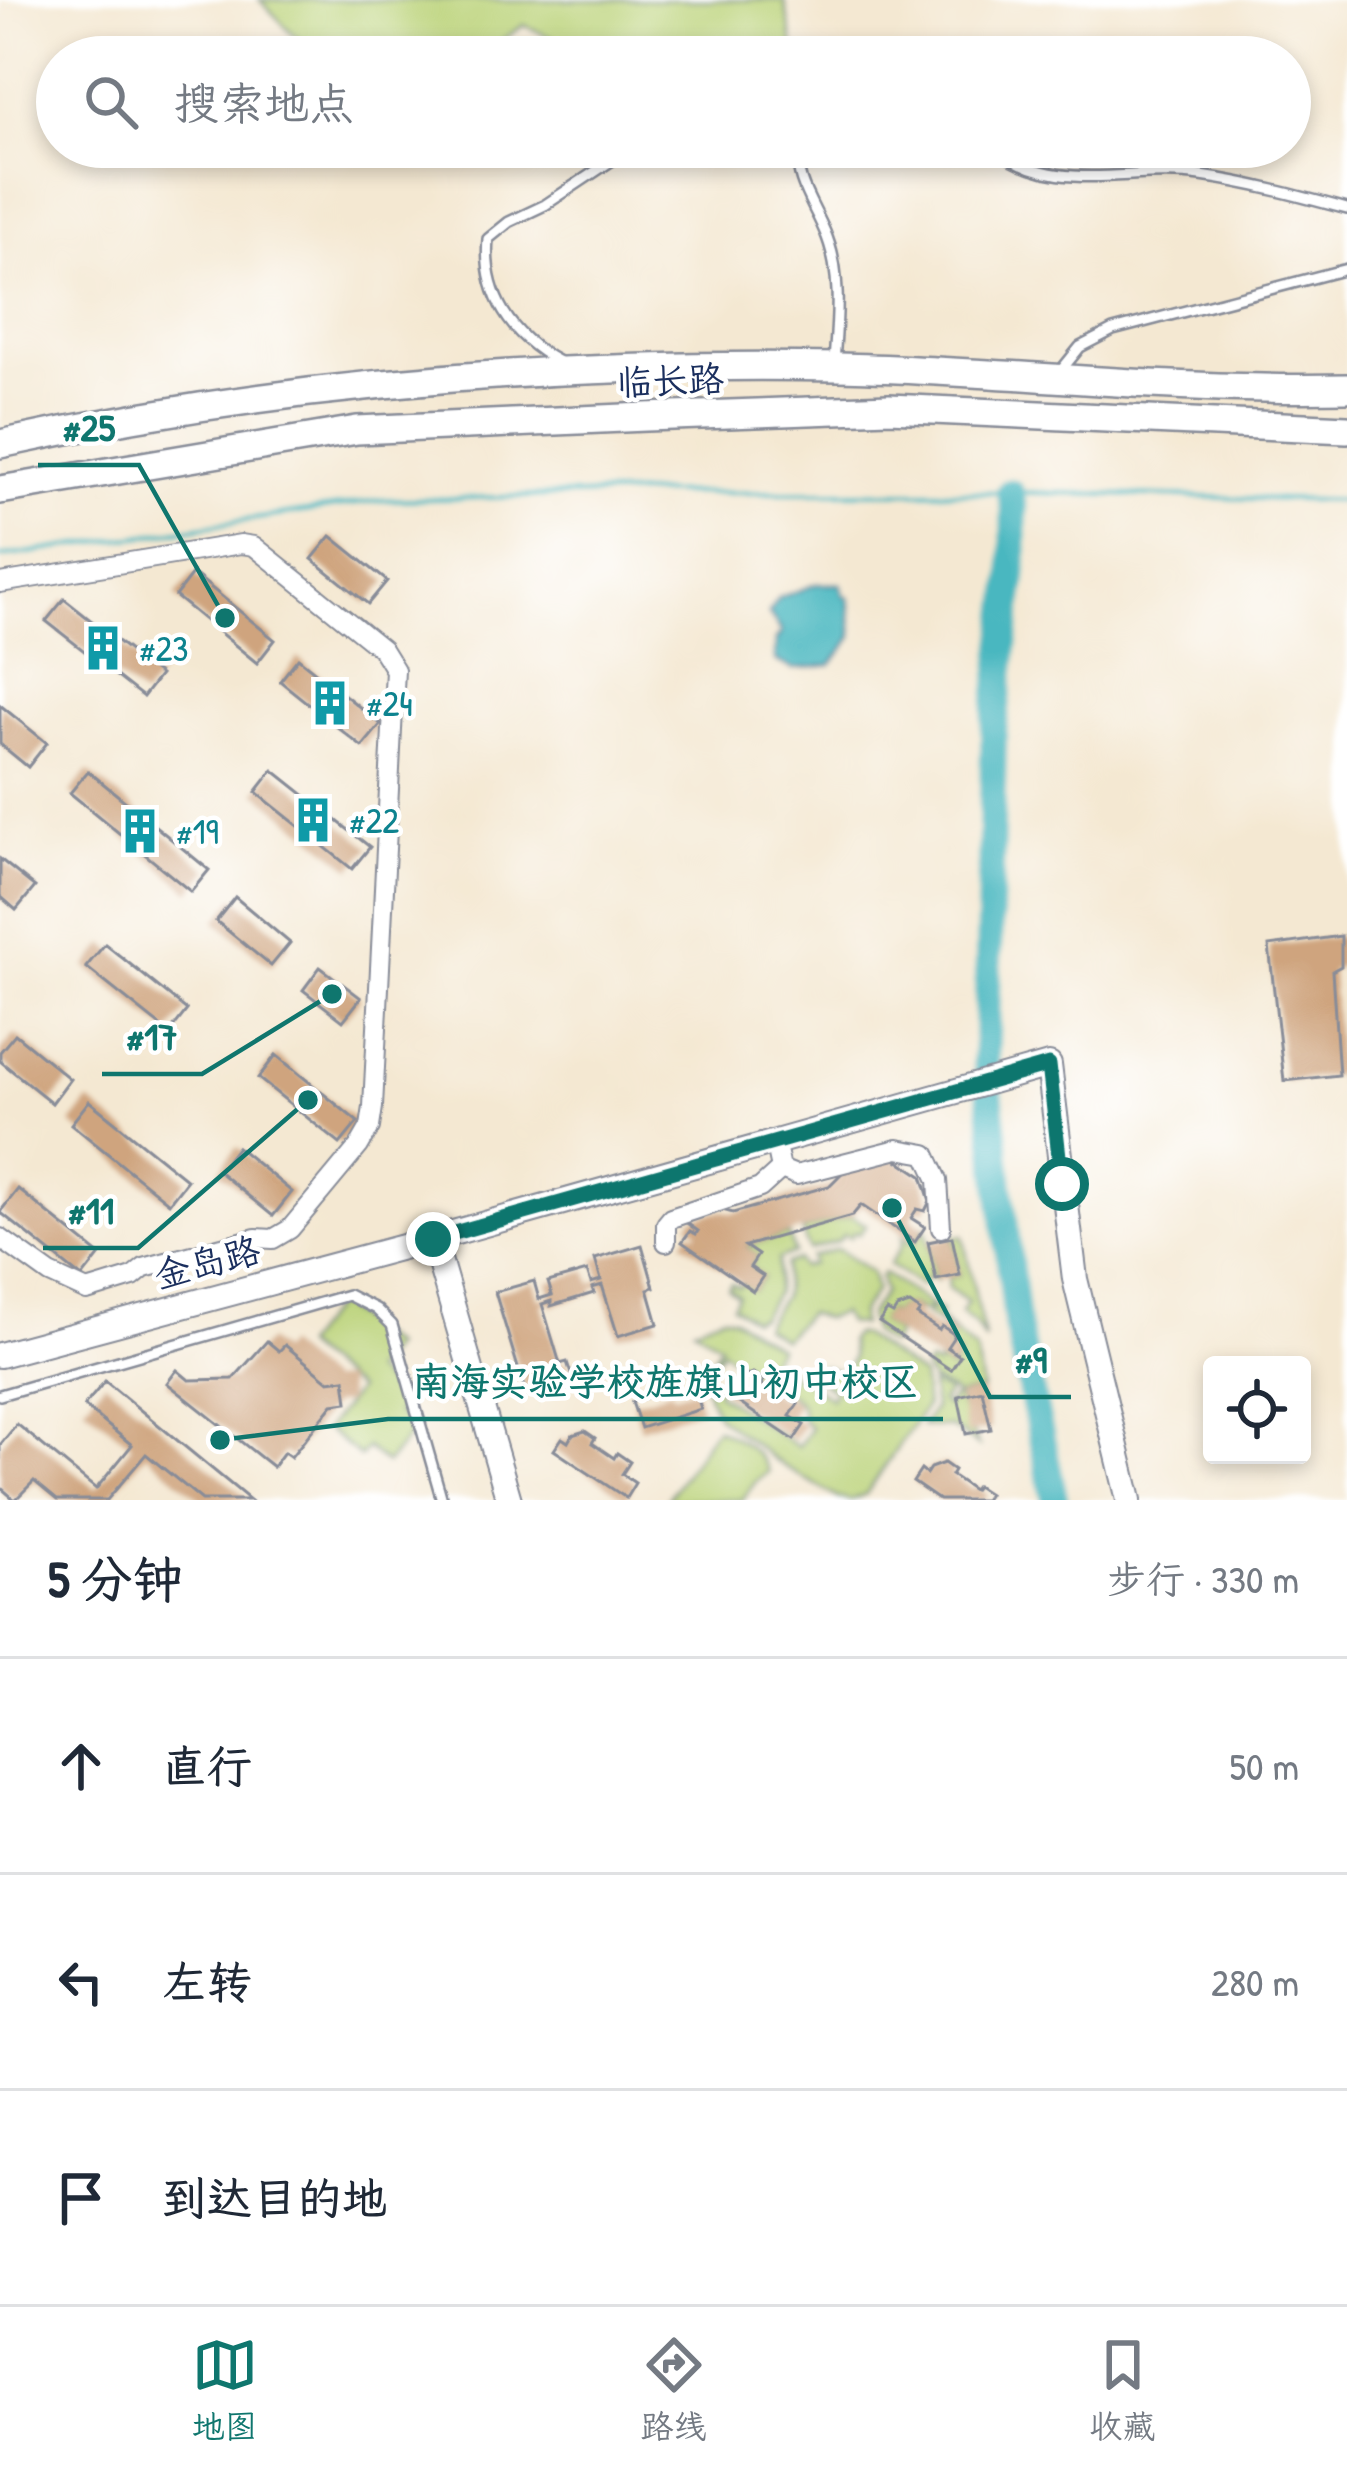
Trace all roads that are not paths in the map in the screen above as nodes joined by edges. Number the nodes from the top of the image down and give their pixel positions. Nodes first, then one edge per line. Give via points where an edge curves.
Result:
1 (600, 168) edge
2 (798, 168) edge
3 (1028, 168) edge
4 (1347, 209) edge
5 (1347, 269) edge
6 (833, 367) junction
7 (580, 373) junction
8 (1056, 376) junction
9 (1347, 388) edge
10 (1347, 429) edge
11 (0, 444) edge
12 (0, 490) edge
13 (0, 583) edge
14 (776, 1141) junction
15 (781, 1169) junction
16 (941, 1228) dead end
17 (0, 1238) edge
18 (427, 1240) junction
19 (666, 1242) dead end
20 (0, 1355) edge
21 (0, 1395) edge
22 (442, 1500) edge
23 (494, 1500) edge
24 (509, 1500) edge
25 (1129, 1500) edge

1 - 7 lane via 488,239 491,291 520,336
2 - 6 lane via 837,273
3 - 4 lane via 1056,177 1198,176
5 - 8 lane via 1113,330 1080,347
6 - 7 main road, 临长路
6 - 8 main road, 临长路
7 - 11 main road, 临长路 via 341,386
8 - 9 main road, 临长路
10 - 12 main road, 临长路 via 889,408 646,416 357,430
13 - 17 street via 254,546 382,649 395,670 373,1107 358,1146 308,1212 273,1239 176,1258 87,1291
14 - 15 street
14 - 18 street, 金岛路
14 - 25 street, 金岛路 via 1049,1065 1075,1279
15 - 16 street via 796,1175 914,1148 938,1180
15 - 19 street via 760,1188 671,1217
18 - 20 street, 金岛路
18 - 23 street
18 - 24 street
21 - 22 lane via 348,1295 392,1325

